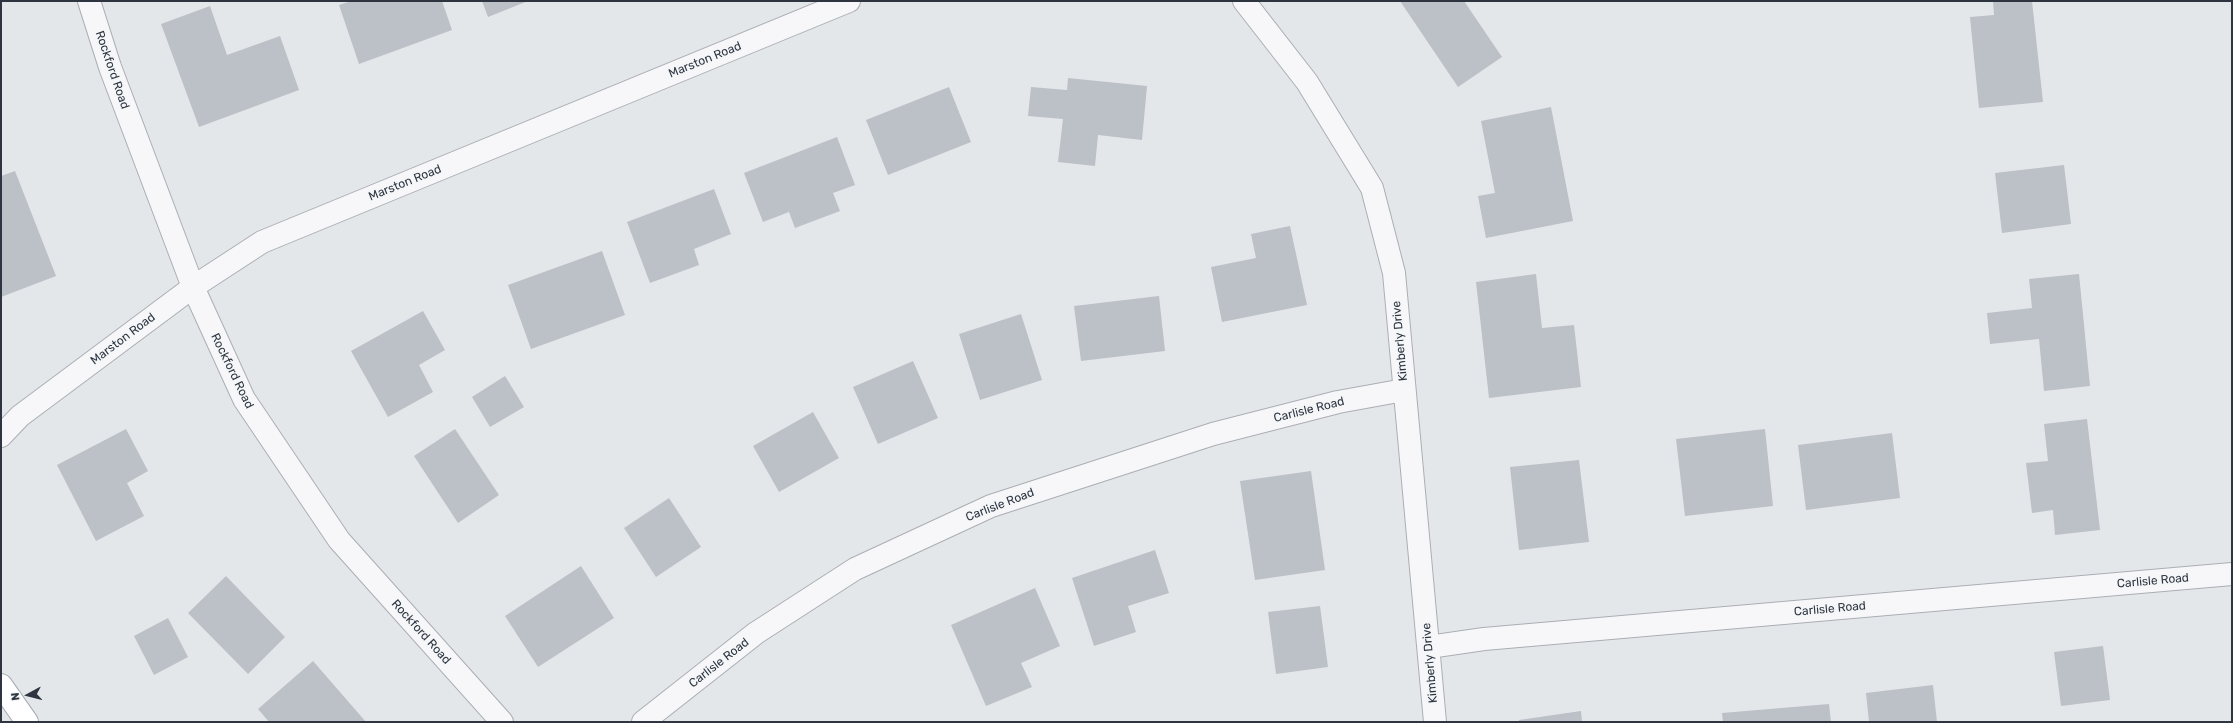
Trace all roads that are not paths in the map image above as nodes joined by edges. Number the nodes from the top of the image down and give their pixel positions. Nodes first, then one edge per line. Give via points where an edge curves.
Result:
1 (90, 1) edge
2 (849, 1) edge
3 (1244, 1) edge
4 (193, 287) junction
5 (1404, 390) junction
6 (1, 436) edge
7 (2232, 574) edge
8 (1430, 648) junction
9 (1, 685) edge
10 (27, 722) edge
11 (502, 722) edge
12 (643, 722) edge
13 (1435, 722) edge

1 - 4 street, Rockford Road via 110,67
2 - 4 street, Marston Road via 262,242
3 - 5 street, Kimberly Drive via 1306,82 1372,188 1394,273
4 - 6 street, Marston Road via 20,416
4 - 11 street, Rockford Road via 244,399 339,540
5 - 8 street, Kimberly Drive
5 - 12 street, Carlisle Road via 1338,402 1213,434 991,506 855,569 756,633
7 - 8 street, Carlisle Road via 1484,639
8 - 13 street, Kimberly Drive
9 - 10 main road

